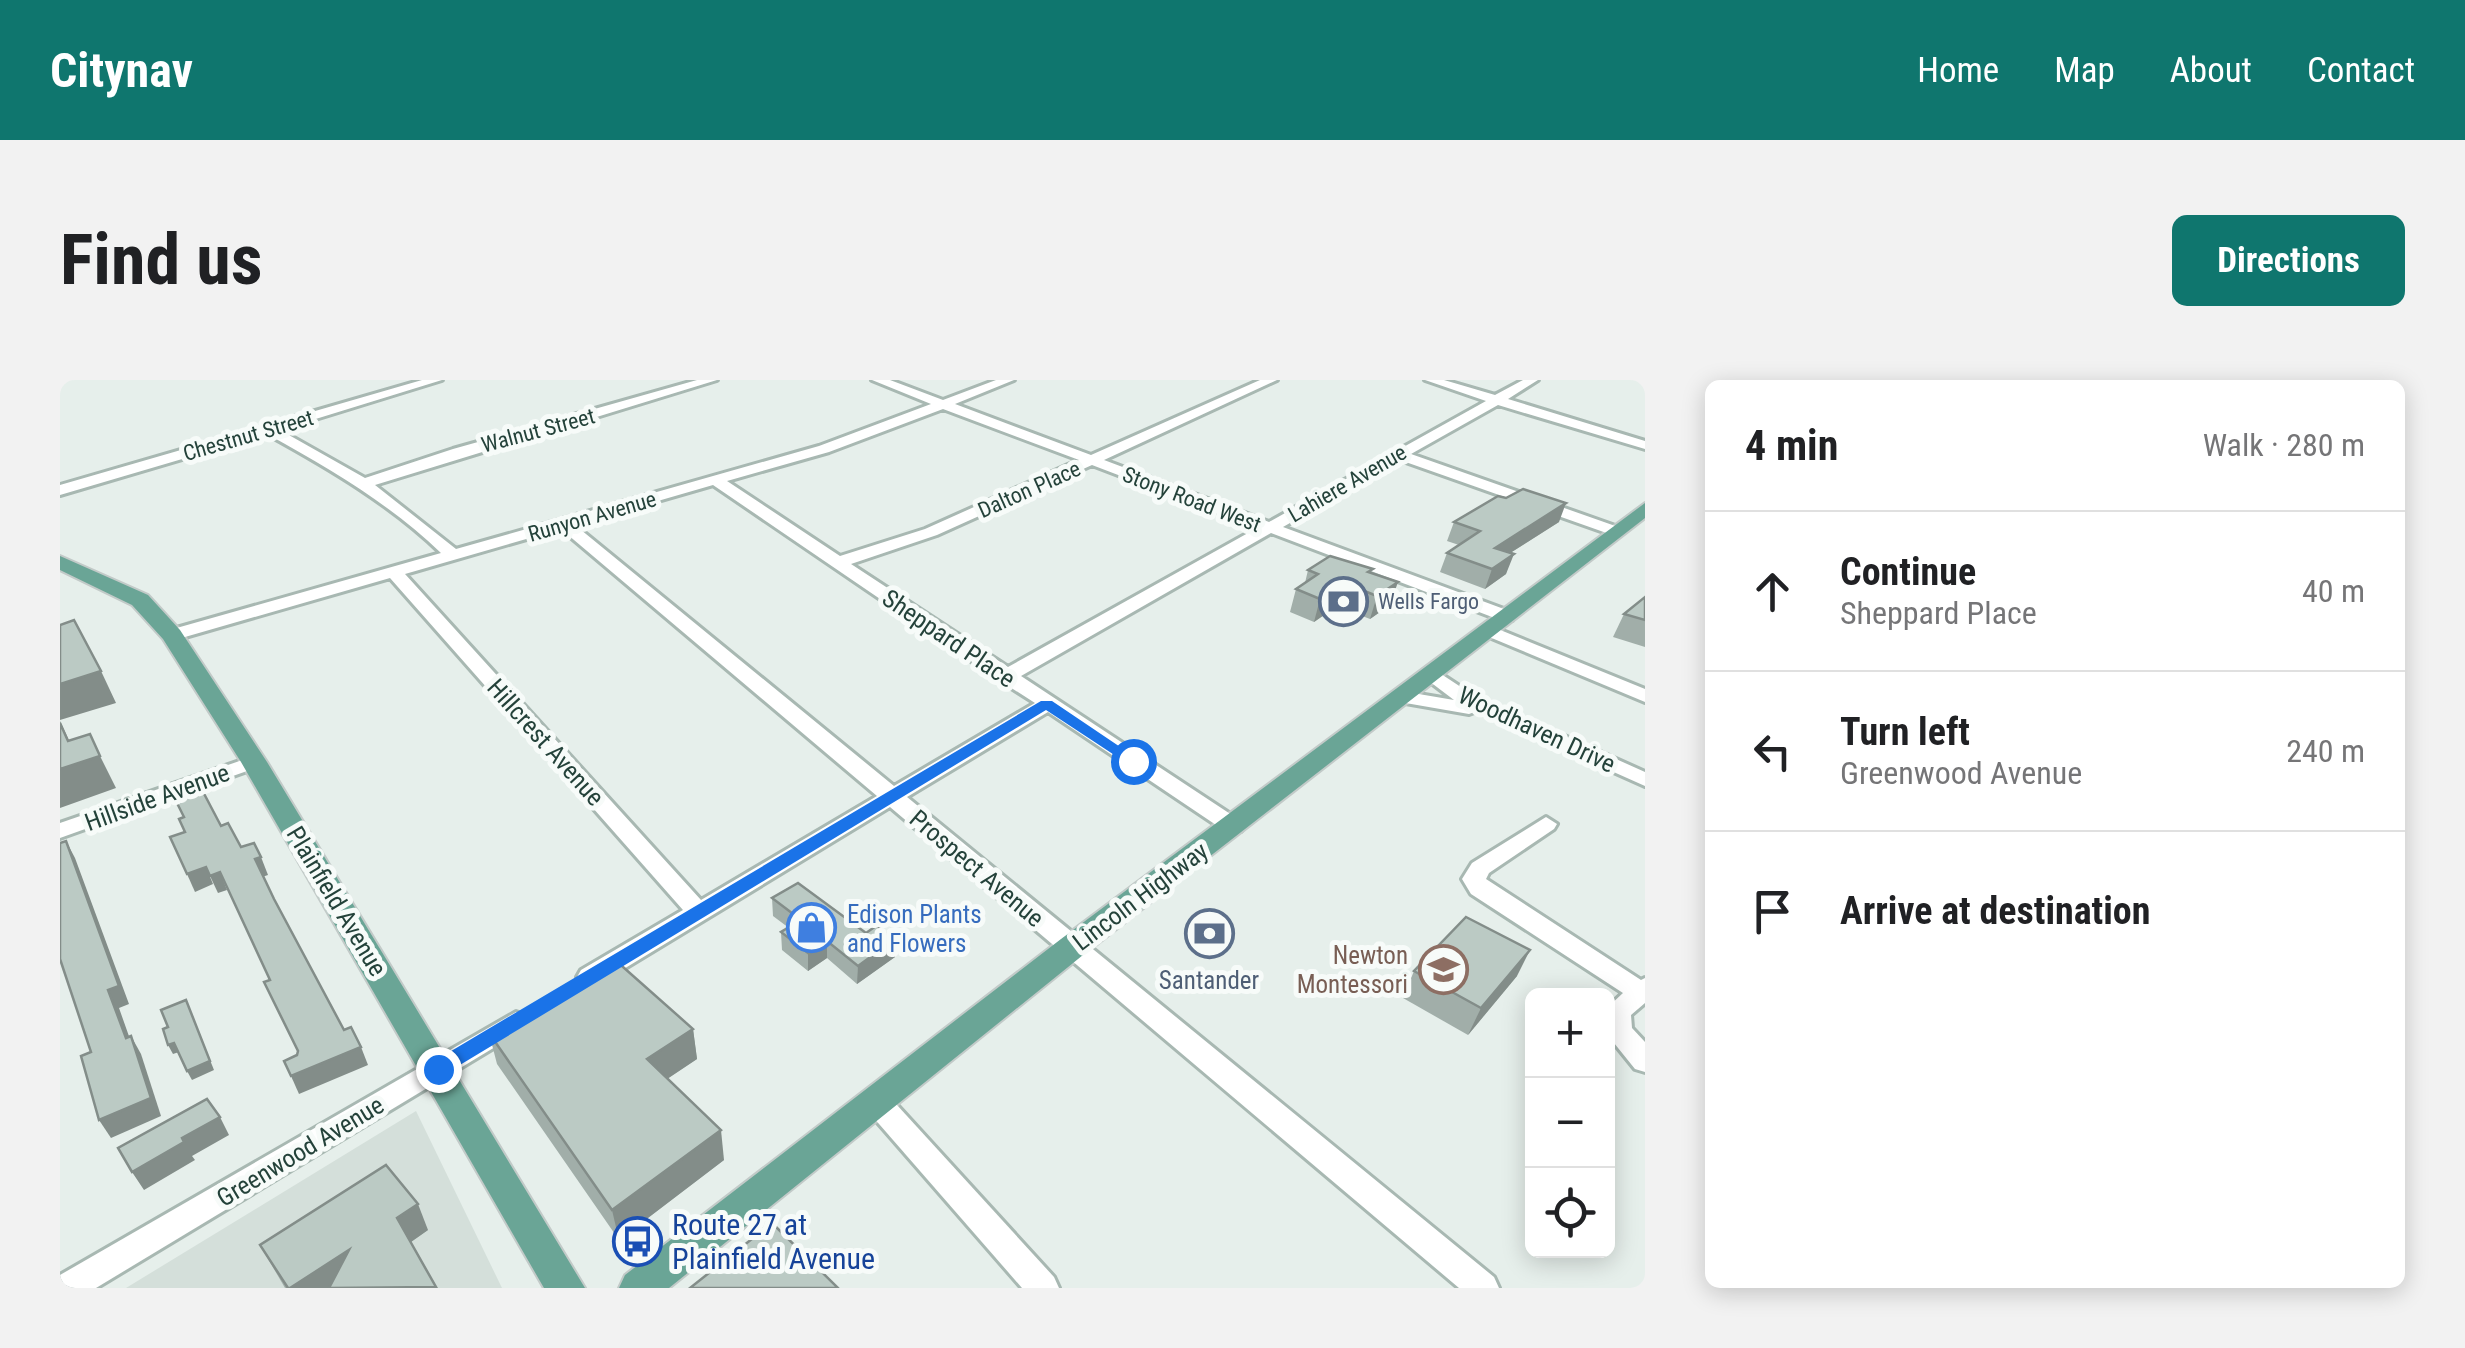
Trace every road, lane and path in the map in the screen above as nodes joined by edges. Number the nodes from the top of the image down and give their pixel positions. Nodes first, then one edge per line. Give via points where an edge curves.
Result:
1 (436, 380) edge
2 (711, 380) edge
3 (878, 380) edge
4 (1008, 380) edge
5 (1271, 380) edge
6 (1431, 380) edge
7 (1532, 380) edge
8 (1494, 400) junction
9 (942, 404) junction
10 (268, 429) junction
11 (1645, 446) edge
12 (1397, 454) junction
13 (1092, 461) junction
14 (716, 480) junction
15 (366, 483) junction
16 (60, 490) edge
17 (1645, 509) edge
18 (564, 524) junction
19 (1269, 528) junction
20 (1614, 531) junction
21 (453, 555) junction
22 (60, 562) edge
23 (837, 562) junction
24 (394, 572) junction
25 (1506, 616) junction
26 (1488, 630) junction
27 (172, 635) junction
28 (1432, 674) junction
29 (1006, 676) junction
30 (1645, 696) edge
31 (1402, 697) junction
32 (1046, 704) junction
33 (1506, 718) junction
34 (254, 762) junction
35 (1645, 780) edge
36 (891, 796) junction
37 (1546, 824) dead end
38 (1233, 826) junction
39 (60, 831) edge
40 (698, 912) junction
41 (1072, 947) junction
42 (571, 988) edge
43 (1643, 990) edge
44 (538, 1008) edge
45 (1645, 1060) edge
46 (438, 1069) junction
47 (876, 1101) junction
48 (60, 1272) edge
49 (66, 1288) edge
50 (565, 1288) edge
51 (639, 1288) edge
52 (1044, 1288) edge
53 (1483, 1288) edge

1 - 10 street, Chestnut Street
2 - 15 street, Walnut Street
3 - 9 street, Stony Road West
4 - 9 street, Runyon Avenue
5 - 13 street, Dalton Place
6 - 8 street
7 - 8 street, Lahiere Avenue
8 - 11 street
8 - 12 street, Lahiere Avenue
9 - 13 street, Stony Road West
9 - 14 street, Runyon Avenue via 824,449
10 - 15 street
10 - 16 street, Chestnut Street
12 - 19 street, Lahiere Avenue
12 - 20 street
13 - 19 street, Stony Road West
13 - 23 street, Dalton Place via 930,532
14 - 18 street, Runyon Avenue
14 - 23 street, Sheppard Place
15 - 21 street
17 - 20 main road, Lincoln Highway
18 - 21 street, Runyon Avenue
18 - 36 street, Prospect Avenue
19 - 25 street, Stony Road West
19 - 29 street, Lahiere Avenue
20 - 25 main road, Lincoln Highway
21 - 24 street, Runyon Avenue
22 - 27 main road, Plainfield Avenue via 140,600
23 - 29 street, Sheppard Place
24 - 27 street, Runyon Avenue
24 - 40 street, Hillcrest Avenue
25 - 26 main road, Lincoln Highway
26 - 28 main road, Lincoln Highway
26 - 30 street
27 - 34 main road, Plainfield Avenue
28 - 31 main road, Lincoln Highway
28 - 33 street, Woodhaven Drive
29 - 32 street, Sheppard Place
31 - 33 street
31 - 38 main road, Lincoln Highway
32 - 36 street
32 - 38 street, Sheppard Place
33 - 35 street, Woodhaven Drive
34 - 39 street, Hillside Avenue
34 - 46 main road, Plainfield Avenue
36 - 40 street
36 - 41 street, Prospect Avenue
37 - 43 street via 1480,868 1474,879 1479,888
38 - 41 main road, Lincoln Highway
40 - 42 street
41 - 47 main road, Lincoln Highway
41 - 53 street, Prospect Avenue
43 - 45 street via 1618,1012 1619,1031
44 - 46 street, Greenwood Avenue
46 - 49 street, Greenwood Avenue
46 - 50 main road, Plainfield Avenue
47 - 51 main road, Lincoln Highway
47 - 52 street
48 - 49 street

